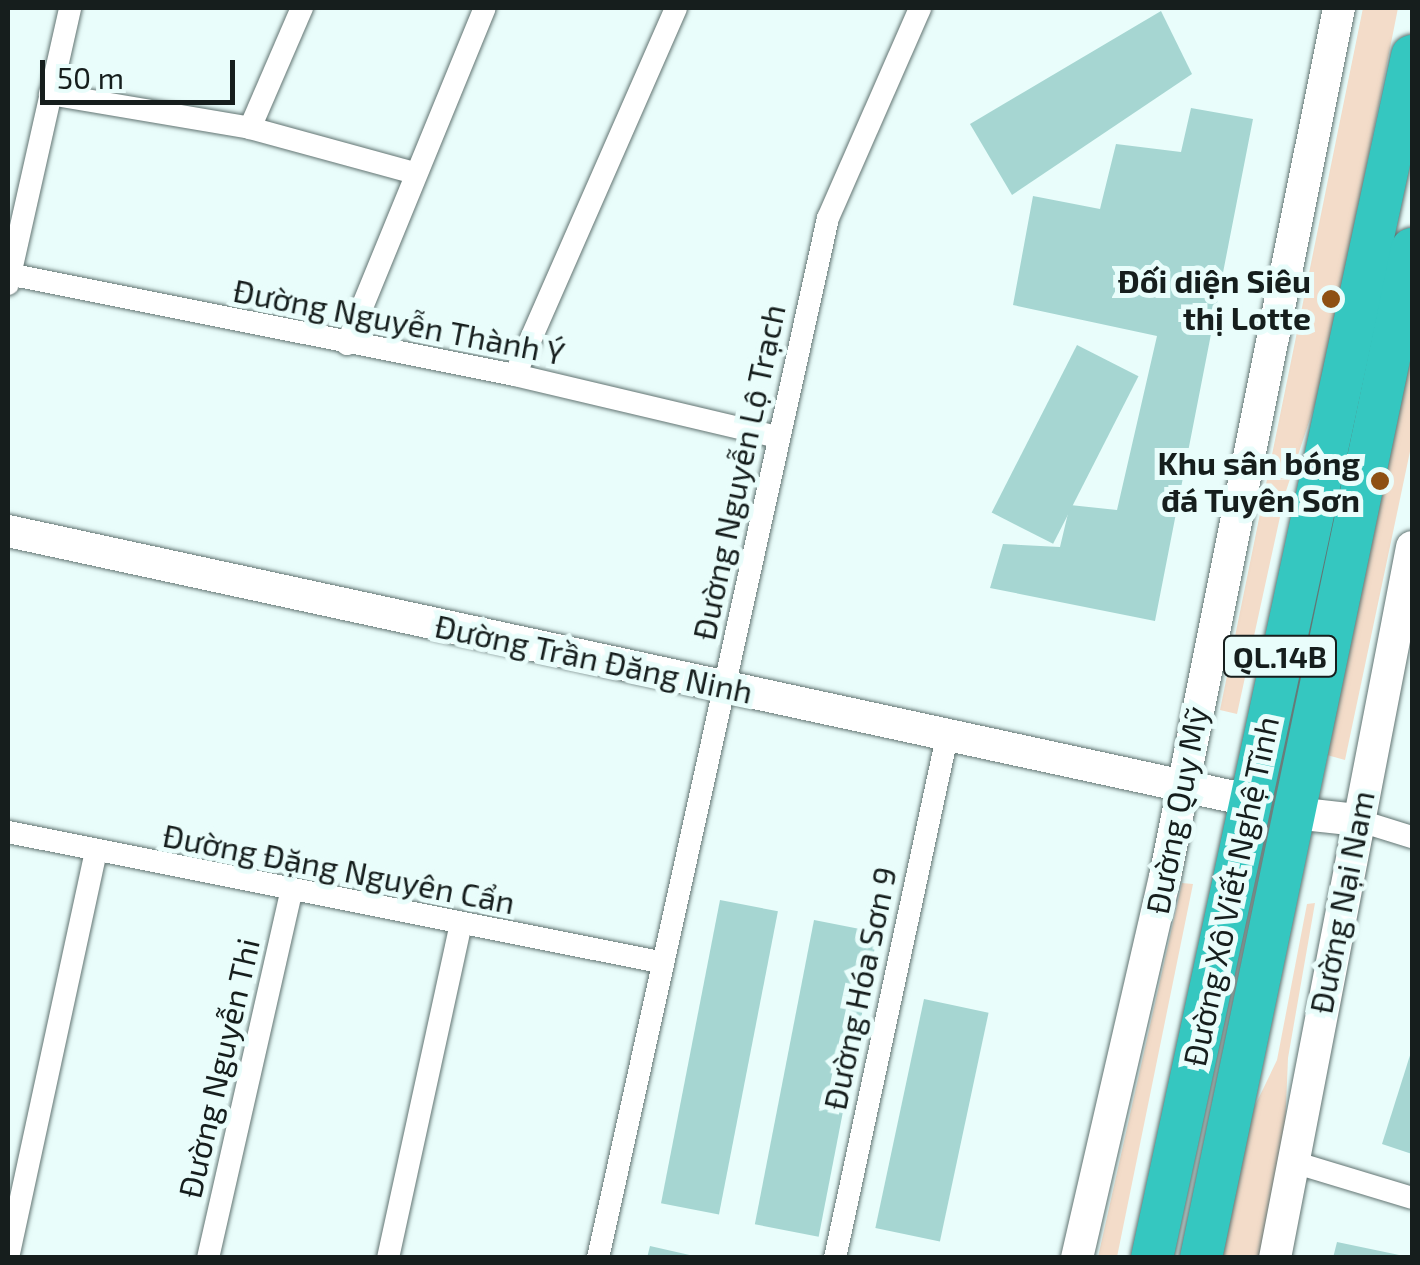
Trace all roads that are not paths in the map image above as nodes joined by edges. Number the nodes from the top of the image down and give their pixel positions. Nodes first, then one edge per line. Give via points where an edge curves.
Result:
1 (70, 8) edge
2 (302, 8) edge
3 (484, 8) edge
4 (675, 8) edge
5 (920, 8) edge
6 (1339, 8) edge
7 (1412, 56) edge
8 (50, 94) junction
9 (250, 128) junction
10 (414, 173) junction
11 (1412, 249) edge
12 (8, 278) edge
13 (347, 344) junction
14 (514, 375) junction
15 (777, 437) junction
16 (8, 531) edge
17 (1412, 547) edge
18 (726, 686) junction
19 (948, 732) junction
20 (1181, 784) junction
21 (1248, 800) junction
22 (1294, 813) junction
23 (1357, 820) junction
24 (8, 832) edge
25 (1412, 837) edge
26 (96, 852) junction
27 (291, 892) junction
28 (460, 927) junction
29 (659, 962) junction
30 (1293, 1162) junction
31 (1412, 1198) edge
32 (8, 1258) edge
33 (208, 1258) edge
34 (388, 1258) edge
35 (598, 1258) edge
36 (835, 1258) edge
37 (1077, 1258) edge
38 (1152, 1258) edge
39 (1200, 1258) edge
40 (1275, 1258) edge

1 - 8 street
2 - 9 street
3 - 10 street
4 - 14 street
5 - 15 street, Đường Nguyễn Lộ Trạch via 828,218
6 - 20 street, Đường Quy Mỹ
7 - 21 highway, Đường Xô Viết Nghệ Tĩnh / QL.14B
8 - 9 street
8 - 12 street
9 - 10 street
10 - 13 street
11 - 22 highway, Đường Xô Viết Nghệ Tĩnh / QL.14B
12 - 13 street, Đường Nguyễn Thành Ý
13 - 14 street, Đường Nguyễn Thành Ý
14 - 15 street, Đường Nguyễn Thành Ý
15 - 18 street, Đường Nguyễn Lộ Trạch
16 - 18 street, Đường Trần Đăng Ninh
17 - 23 street, Đường Nại Nam
18 - 19 street, Đường Trần Đăng Ninh
18 - 29 street, Đường Nguyễn Lộ Trạch
19 - 20 street, Đường Trần Đăng Ninh
19 - 36 street, Đường Hóa Sơn 9
20 - 21 street, Đường Trần Đăng Ninh
20 - 37 street, Đường Quy Mỹ
21 - 38 highway, Đường Xô Viết Nghệ Tĩnh / QL.14B
22 - 23 street
22 - 39 highway, Đường Xô Viết Nghệ Tĩnh / QL.14B
23 - 25 street
23 - 30 street, Đường Nại Nam
24 - 26 street, Đường Đặng Nguyên Cẩn
26 - 27 street, Đường Đặng Nguyên Cẩn
26 - 32 street
27 - 28 street, Đường Đặng Nguyên Cẩn
27 - 33 street, Đường Nguyễn Thi
28 - 29 street, Đường Đặng Nguyên Cẩn
28 - 34 street
29 - 35 street, Đường Nguyễn Lộ Trạch
30 - 31 street
30 - 40 street, Đường Nại Nam

